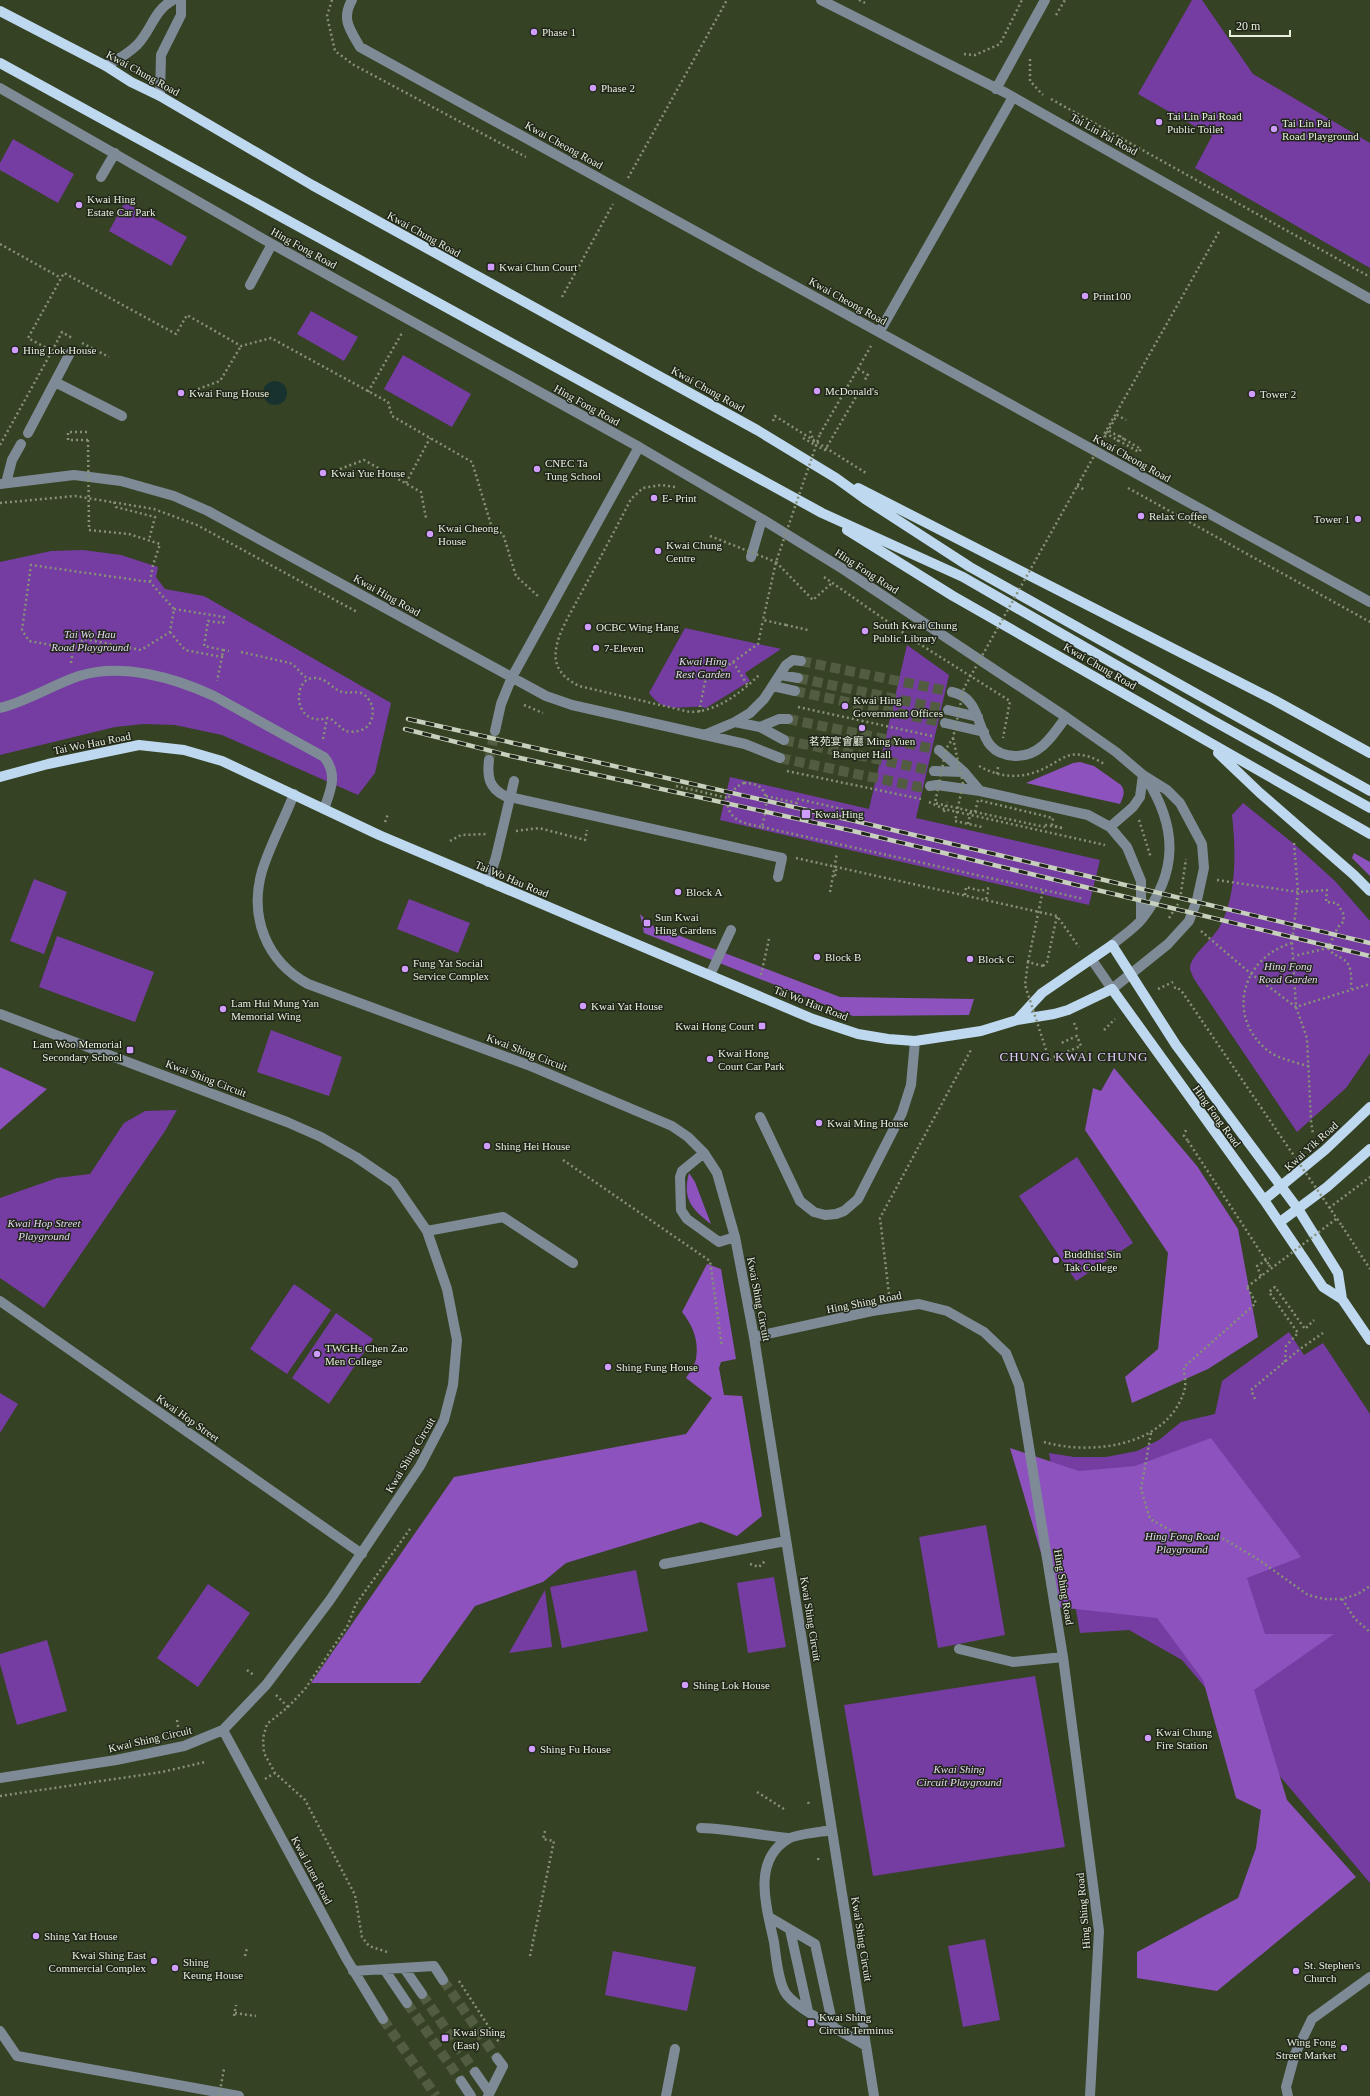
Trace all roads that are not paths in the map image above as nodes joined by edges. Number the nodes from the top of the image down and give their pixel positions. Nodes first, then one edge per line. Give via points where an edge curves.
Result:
1 (173, 0) edge
2 (181, 0) edge
3 (352, 0) edge
4 (821, 0) edge
5 (1045, 0) edge
6 (0, 11) edge
7 (0, 63) edge
8 (106, 66) junction
9 (0, 88) edge
10 (996, 89) junction
11 (160, 96) junction
12 (1013, 97) junction
13 (115, 153) junction
14 (100, 177) dead end
15 (272, 244) junction
16 (250, 285) dead end
17 (1370, 299) edge
18 (880, 331) junction
19 (70, 353) dead end
20 (55, 382) junction
21 (122, 416) dead end
22 (28, 433) dead end
23 (21, 444) dead end
24 (639, 447) junction
25 (836, 478) junction
26 (3, 483) edge
27 (822, 513) junction
28 (762, 519) junction
29 (751, 557) dead end
30 (1370, 602) edge
31 (801, 661) tunnel mouth
32 (780, 675) junction
33 (512, 677) junction
34 (798, 678) tunnel mouth
35 (773, 686) junction
36 (795, 691) tunnel mouth
37 (952, 692) tunnel mouth
38 (0, 708) edge
39 (948, 710) tunnel mouth
40 (978, 717) junction
41 (1066, 717) junction
42 (788, 719) tunnel mouth
43 (736, 722) junction
44 (945, 723) tunnel mouth
45 (760, 727) junction
46 (495, 731) tunnel mouth
47 (984, 732) junction
48 (704, 734) junction
49 (784, 740) tunnel mouth
50 (1207, 742) junction
51 (939, 750) tunnel mouth
52 (1370, 753) edge
53 (780, 758) tunnel mouth
54 (489, 760) tunnel mouth
55 (934, 771) tunnel mouth
56 (964, 772) junction
57 (1143, 775) junction
58 (1, 777) edge
59 (514, 781) dead end
60 (930, 786) tunnel mouth
61 (980, 791) junction
62 (1370, 791) edge
63 (294, 794) junction
64 (1370, 808) edge
65 (324, 809) junction
66 (1110, 827) junction
67 (1370, 834) edge
68 (778, 878) dead end
69 (488, 882) junction
70 (1370, 891) edge
71 (1141, 920) junction
72 (731, 930) dead end
73 (1112, 946) junction
74 (1092, 960) junction
75 (710, 975) junction
76 (1132, 975) junction
77 (1112, 989) junction
78 (0, 1014) edge
79 (1017, 1020) junction
80 (915, 1041) junction
81 (1370, 1107) edge
82 (760, 1117) dead end
83 (1370, 1149) edge
84 (704, 1153) junction
85 (1282, 1187) junction
86 (1264, 1200) junction
87 (1298, 1209) junction
88 (1280, 1222) junction
89 (427, 1231) junction
90 (735, 1237) junction
91 (573, 1263) dead end
92 (1342, 1300) junction
93 (0, 1301) edge
94 (754, 1337) junction
95 (1370, 1340) edge
96 (786, 1541) junction
97 (362, 1554) junction
98 (664, 1564) dead end
99 (959, 1649) dead end
100 (1063, 1658) junction
101 (223, 1730) junction
102 (0, 1778) edge
103 (701, 1828) dead end
104 (832, 1830) junction
105 (788, 1838) junction
106 (769, 1917) junction
107 (790, 1930) junction
108 (404, 1968) junction
109 (384, 1969) junction
110 (354, 1971) junction
111 (1370, 1977) edge
112 (443, 1980) tunnel mouth
113 (422, 1994) tunnel mouth
114 (407, 2003) tunnel mouth
115 (808, 2011) junction
116 (383, 2019) tunnel mouth
117 (833, 2026) junction
118 (0, 2031) edge
119 (866, 2046) junction
120 (674, 2049) dead end
121 (497, 2058) tunnel mouth
122 (475, 2072) tunnel mouth
123 (460, 2081) tunnel mouth
124 (488, 2094) edge
125 (239, 2096) edge
126 (471, 2096) edge
127 (666, 2096) edge
128 (874, 2096) edge
129 (1090, 2096) edge
130 (1288, 2096) edge

1 - 8 street via 163,5 137,45
2 - 11 street via 181,15 161,55
3 - 18 street, Kwai Cheong Road via 346,10 348,28 360,47
4 - 10 street, Tai Lin Pai Road
5 - 10 street
6 - 8 main road, Kwai Chung Road
7 - 27 main road, Kwai Chung Road
8 - 11 main road, Kwai Chung Road
9 - 13 street, Hing Fong Road
10 - 12 street, Tai Lin Pai Road
11 - 25 main road, Kwai Chung Road via 339,200 757,430
12 - 17 street, Tai Lin Pai Road
12 - 18 street
13 - 14 street
13 - 15 street, Hing Fong Road
15 - 16 street
15 - 24 street, Hing Fong Road
18 - 30 street, Kwai Cheong Road
19 - 20 street
20 - 21 street
20 - 22 street
23 - 26 street
24 - 28 street, Hing Fong Road
24 - 33 street
25 - 52 main road, Kwai Chung Road via 1268,697
25 - 62 main road, Kwai Chung Road via 970,567
26 - 33 street, Kwai Hing Road via 74,475 120,481 174,496 208,511
27 - 50 main road, Kwai Chung Road via 953,596
27 - 64 main road, Kwai Chung Road via 963,577
28 - 29 street
28 - 41 street, Hing Fong Road
31 - 32 street via 793,660 786,665
32 - 34 street
32 - 35 street
33 - 46 street via 503,698
33 - 48 street, Kwai Hing Road via 561,702
35 - 36 street
35 - 43 street via 750,713
37 - 40 street via 965,696
38 - 65 street via 18,703 79,676 103,670 133,671 196,688 320,755 329,763 333,784
39 - 40 street
40 - 47 street
41 - 47 street via 1037,751 1017,756 1001,754 992,749
41 - 57 street, Hing Fong Road via 1116,752
42 - 45 street via 779,719
43 - 45 street
43 - 48 street
44 - 47 street
45 - 49 street
48 - 53 street, Kwai Hing Road via 745,744
50 - 67 main road, Kwai Chung Road
50 - 70 main road
51 - 56 street
54 - 68 street via 489,782 500,794 782,858
55 - 56 street
56 - 61 street
57 - 66 street via 1140,797
57 - 71 street, Hing Fong Road via 1159,799 1167,822 1169,847 1166,878
57 - 76 street, Hing Fong Road via 1167,790 1180,803 1202,844 1204,868 1198,900 1189,920 1168,944
58 - 63 main road, Tai Wo Hau Road via 48,764 139,746 184,750 222,761
59 - 69 street, bridge
60 - 61 street
61 - 66 street via 1088,814
63 - 65 main road, Tai Wo Hau Road
63 - 84 street, Kwai Shing Circuit via 268,855 259,891 258,918 264,937 275,958 286,969 308,984 528,1065 672,1126
65 - 69 main road, Tai Wo Hau Road
66 - 71 street via 1127,847 1141,881
69 - 75 main road, Tai Wo Hau Road
71 - 73 street, Hing Fong Road
72 - 75 street
73 - 74 main road, Hing Fong Road
73 - 76 main road, Hing Fong Road
74 - 77 street, Hing Fong Road
74 - 79 main road via 1042,993
75 - 80 main road, Tai Wo Hau Road via 813,1019 858,1034
76 - 77 street
76 - 85 main road, Hing Fong Road via 1176,1045
77 - 79 main road, Tai Wo Hau Road via 1068,1010
77 - 86 main road, Hing Fong Road
78 - 89 street, Kwai Shing Circuit via 321,1137 394,1183
79 - 80 main road, Tai Wo Hau Road via 981,1031
80 - 82 street via 911,1085 902,1113 858,1199 844,1211 825,1215 814,1212 800,1201
81 - 85 main road, Kwai Yik Road via 1326,1150
83 - 87 main road
84 - 90 street, Kwai Shing Circuit via 717,1174
84 - 90 street via 682,1171 681,1210 687,1219 719,1242
85 - 86 main road, Kwai Yik Road
85 - 87 main road, Hing Fong Road
86 - 88 main road, Hing Fong Road
87 - 88 main road
87 - 92 main road, Hing Fong Road via 1338,1273
88 - 92 main road, Hing Fong Road via 1323,1287
89 - 91 street via 503,1217
89 - 97 street, Kwai Shing Circuit via 447,1289 456,1340 449,1403 444,1420 420,1466
90 - 94 street, Kwai Shing Circuit
92 - 95 main road, Hing Fong Road
93 - 97 street, Kwai Hop Street
94 - 96 street, Kwai Shing Circuit
94 - 100 street, Hing Shing Road via 872,1311 919,1304 947,1311 984,1332 1006,1354 1019,1385
96 - 98 street
96 - 104 street, Kwai Shing Circuit
97 - 101 street, Kwai Shing Circuit via 270,1679
99 - 100 street via 1014,1662
100 - 129 street, Hing Shing Road via 1099,1931
101 - 102 street, Kwai Shing Circuit via 184,1746 116,1760
101 - 110 street, Kwai Luen Road
103 - 105 street
104 - 105 street
104 - 119 street, Kwai Shing Circuit
105 - 106 street via 775,1850 766,1868 764,1891
106 - 107 street
106 - 115 street via 780,1978 787,1994
107 - 115 street
107 - 117 street via 815,1944
108 - 109 street
108 - 112 street via 434,1966
108 - 113 street
109 - 110 street
109 - 114 street
110 - 116 street, Kwai Luen Road
111 - 130 street via 1312,2019 1295,2054 1286,2087
115 - 117 street
117 - 119 street
118 - 125 street via 18,2056
119 - 128 street, Kwai Shing Circuit
120 - 127 street
121 - 124 street via 503,2066
122 - 124 street
123 - 126 street

